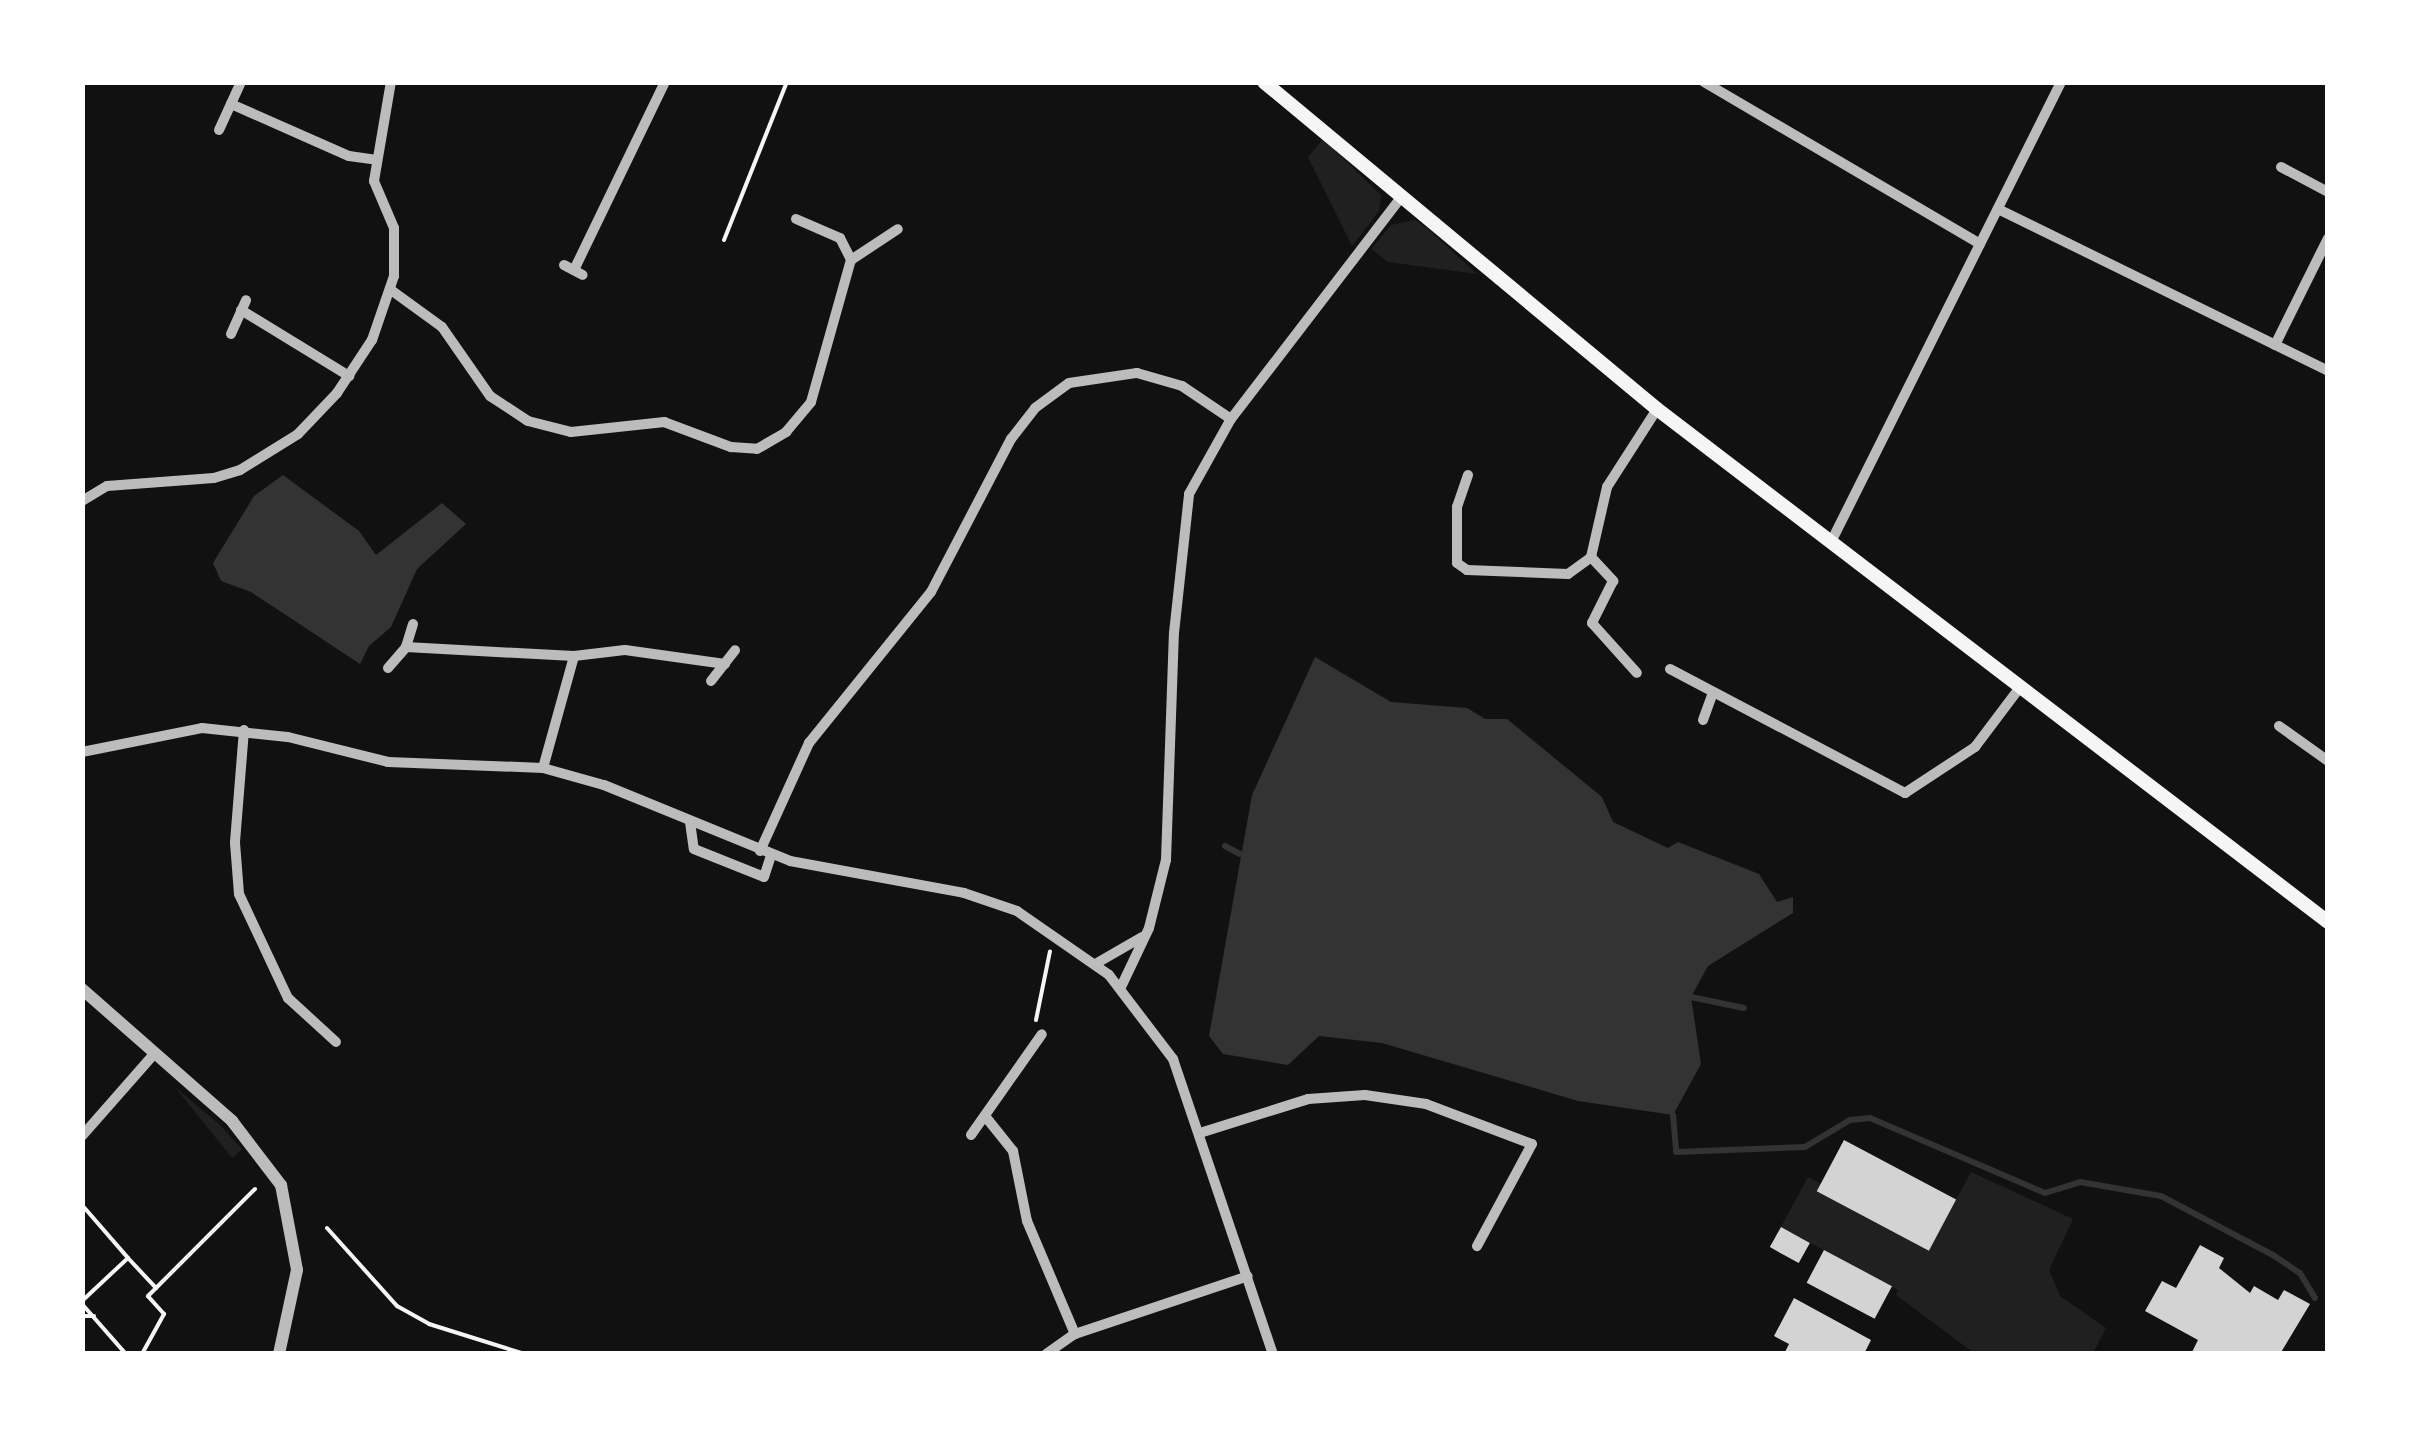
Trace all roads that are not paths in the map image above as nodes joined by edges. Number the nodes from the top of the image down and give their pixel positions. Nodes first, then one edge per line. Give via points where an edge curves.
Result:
1 (240, 82) edge
2 (391, 82) edge
3 (665, 82) edge
4 (1264, 82) edge
5 (2061, 82) edge
6 (1705, 83) edge
7 (231, 104) junction
8 (220, 130) dead end
9 (377, 160) junction
10 (2281, 167) dead end
11 (2328, 192) edge
12 (1403, 195) junction
13 (1998, 209) junction
14 (796, 219) dead end
15 (898, 229) dead end
16 (2328, 238) edge
17 (1980, 244) junction
18 (851, 260) junction
19 (574, 270) dead end
20 (391, 290) junction
21 (231, 334) dead end
22 (2274, 345) junction
23 (2328, 371) edge
24 (350, 376) junction
25 (1656, 409) junction
26 (1232, 420) junction
27 (1468, 475) dead end
28 (82, 501) edge
29 (1831, 542) junction
30 (1590, 557) junction
31 (413, 624) dead end
32 (406, 647) junction
33 (735, 650) dead end
34 (574, 656) junction
35 (725, 664) junction
36 (388, 668) dead end
37 (1670, 669) dead end
38 (1637, 673) dead end
39 (711, 681) dead end
40 (2021, 686) junction
41 (1713, 693) junction
42 (1703, 720) dead end
43 (2280, 726) dead end
44 (244, 730) junction
45 (82, 752) edge
46 (2328, 761) edge
47 (543, 768) junction
48 (690, 822) junction
49 (766, 853) junction
50 (2328, 922) edge
51 (1143, 936) junction
52 (1097, 964) junction
53 (1121, 988) junction
54 (82, 989) edge
55 (1042, 1034) road end
56 (336, 1042) dead end
57 (154, 1054) junction
58 (985, 1116) junction
59 (1203, 1132) junction
60 (971, 1135) dead end
61 (82, 1136) edge
62 (1477, 1246) dead end
63 (1248, 1276) junction
64 (1075, 1334) junction
65 (279, 1354) edge
66 (1046, 1354) edge
67 (1273, 1354) edge

1 - 7 street
2 - 9 street
3 - 19 street
4 - 12 main road
5 - 13 street
6 - 17 street
7 - 8 street
7 - 9 street via 349,156
9 - 20 street via 376,187 394,228
10 - 11 street
12 - 25 main road
12 - 26 street
13 - 17 street
13 - 22 street
14 - 18 street via 840,238
15 - 18 street
16 - 22 street
17 - 29 street
18 - 20 street via 811,402 786,432 757,449 731,448 664,422 571,432 528,421 490,396 442,328
20 - 24 street
21 - 24 street via 244,305
22 - 23 street
24 - 28 street via 313,420 253,464 214,478 108,486
25 - 29 main road
25 - 30 street via 1608,487
26 - 49 street via 1182,386 1127,372 1069,383 1035,408 1011,439 930,592 809,743
26 - 51 street via 1189,494 1174,633 1168,833 1158,901
27 - 30 street via 1455,540 1457,563 1467,570 1568,574
29 - 40 main road
30 - 38 street via 1613,582 1592,623
31 - 32 street
32 - 34 street
32 - 36 street
33 - 35 street
34 - 35 street via 625,650
34 - 47 street
35 - 39 street
37 - 41 street
40 - 41 street via 1975,747 1906,792
40 - 50 main road
41 - 42 street
43 - 46 street
44 - 45 street via 174,730
44 - 47 street via 388,762
44 - 56 street via 234,843 239,894 288,998
47 - 48 street via 604,785
48 - 49 street
48 - 49 street via 694,849 764,877
49 - 52 street via 986,898 1056,932
51 - 52 street
51 - 53 street
52 - 53 street
53 - 59 street via 1173,1059
54 - 57 street
55 - 58 street
57 - 61 street
57 - 65 street via 232,1121 275,1176 296,1248
58 - 60 street
58 - 64 street via 1013,1151 1028,1221
59 - 62 street via 1308,1099 1365,1095 1426,1104 1532,1144
59 - 63 street
63 - 64 street
63 - 67 street
64 - 66 street

